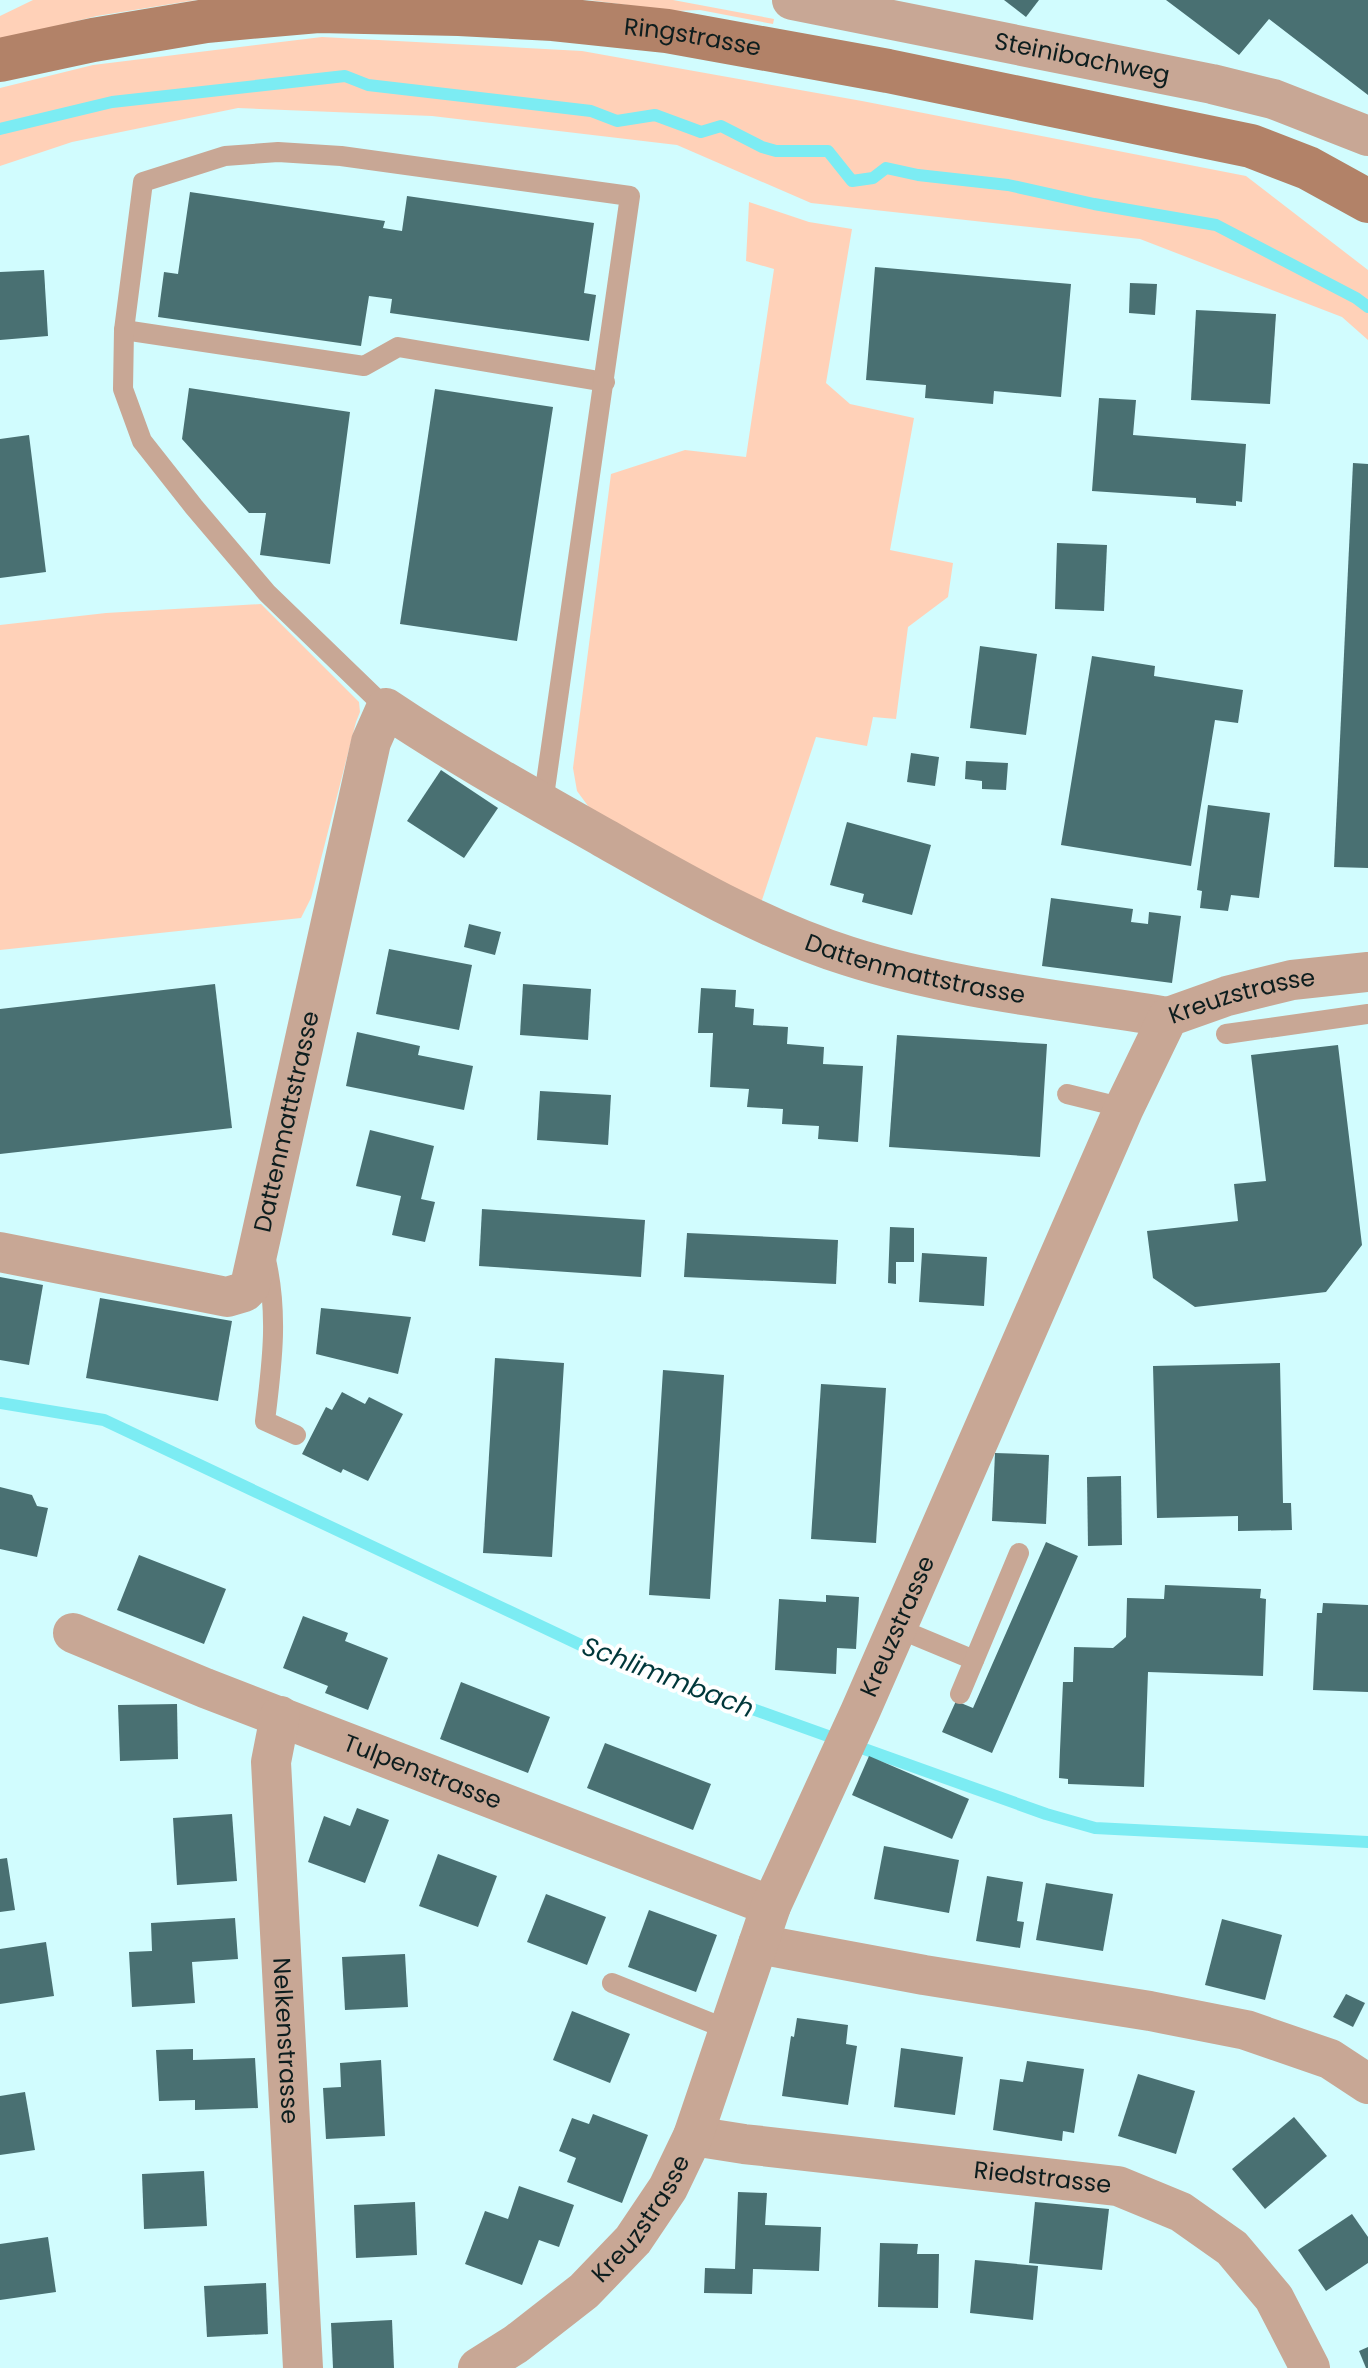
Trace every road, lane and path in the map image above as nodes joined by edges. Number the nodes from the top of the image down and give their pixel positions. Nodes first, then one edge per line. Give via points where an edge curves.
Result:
1 (792, 0) edge
2 (0, 60) edge
3 (1368, 136) edge
4 (1368, 201) edge
5 (124, 330) junction
6 (605, 382) junction
7 (386, 708) junction
8 (543, 803) junction
9 (1349, 974) edge
10 (1368, 1014) edge
11 (1168, 1017) junction
12 (1333, 1018) junction
13 (1226, 1034) dead end
14 (1067, 1094) dead end
15 (1124, 1108) junction
16 (259, 1235) junction
17 (0, 1252) edge
18 (296, 1435) dead end
19 (1019, 1553) dead end
20 (897, 1628) junction
21 (73, 1633) dead end
22 (974, 1660) junction
23 (960, 1694) dead end
24 (280, 1716) junction
25 (771, 1906) junction
26 (758, 1944) junction
27 (612, 1983) dead end
28 (729, 2030) junction
29 (1368, 2084) edge
30 (693, 2136) junction
31 (303, 2368) edge
32 (478, 2368) edge
33 (1310, 2368) edge

1 - 3 street, Steinibachweg via 1212,84 1273,99
2 - 4 main road, Ringstrasse via 206,21 318,11 553,19 667,31 1251,146 1308,168
5 - 6 lane via 364,366 398,347
5 - 6 lane, Dattenmattstrasse via 143,182 225,156 341,156 630,196
5 - 7 lane, Dattenmattstrasse via 123,389 142,441 267,593
6 - 8 lane
7 - 8 street, Dattenmattstrasse
7 - 16 street, Dattenmattstrasse via 371,742
8 - 11 street, Dattenmattstrasse via 684,883 848,956 930,978
9 - 11 street, Kreuzstrasse via 1292,980
9 - 12 lane
10 - 12 lane
11 - 15 street, Kreuzstrasse
12 - 13 lane
14 - 15 lane
15 - 20 street, Kreuzstrasse
16 - 17 street, Dattenmattstrasse via 250,1286 227,1297
16 - 18 lane via 275,1314 265,1421
19 - 22 lane
20 - 22 lane
20 - 25 street, Kreuzstrasse
21 - 24 street, Tulpenstrasse
22 - 23 lane
24 - 25 street, Tulpenstrasse
24 - 31 street, Nelkenstrasse via 271,1762
25 - 26 street, Kreuzstrasse
26 - 28 street, Kreuzstrasse
26 - 29 street via 1246,2030 1330,2059
27 - 28 lane
28 - 30 street, Kreuzstrasse
30 - 32 street, Kreuzstrasse via 668,2188 633,2240 584,2291
30 - 33 street, Riedstrasse via 1118,2186 1181,2212 1232,2248 1274,2298

